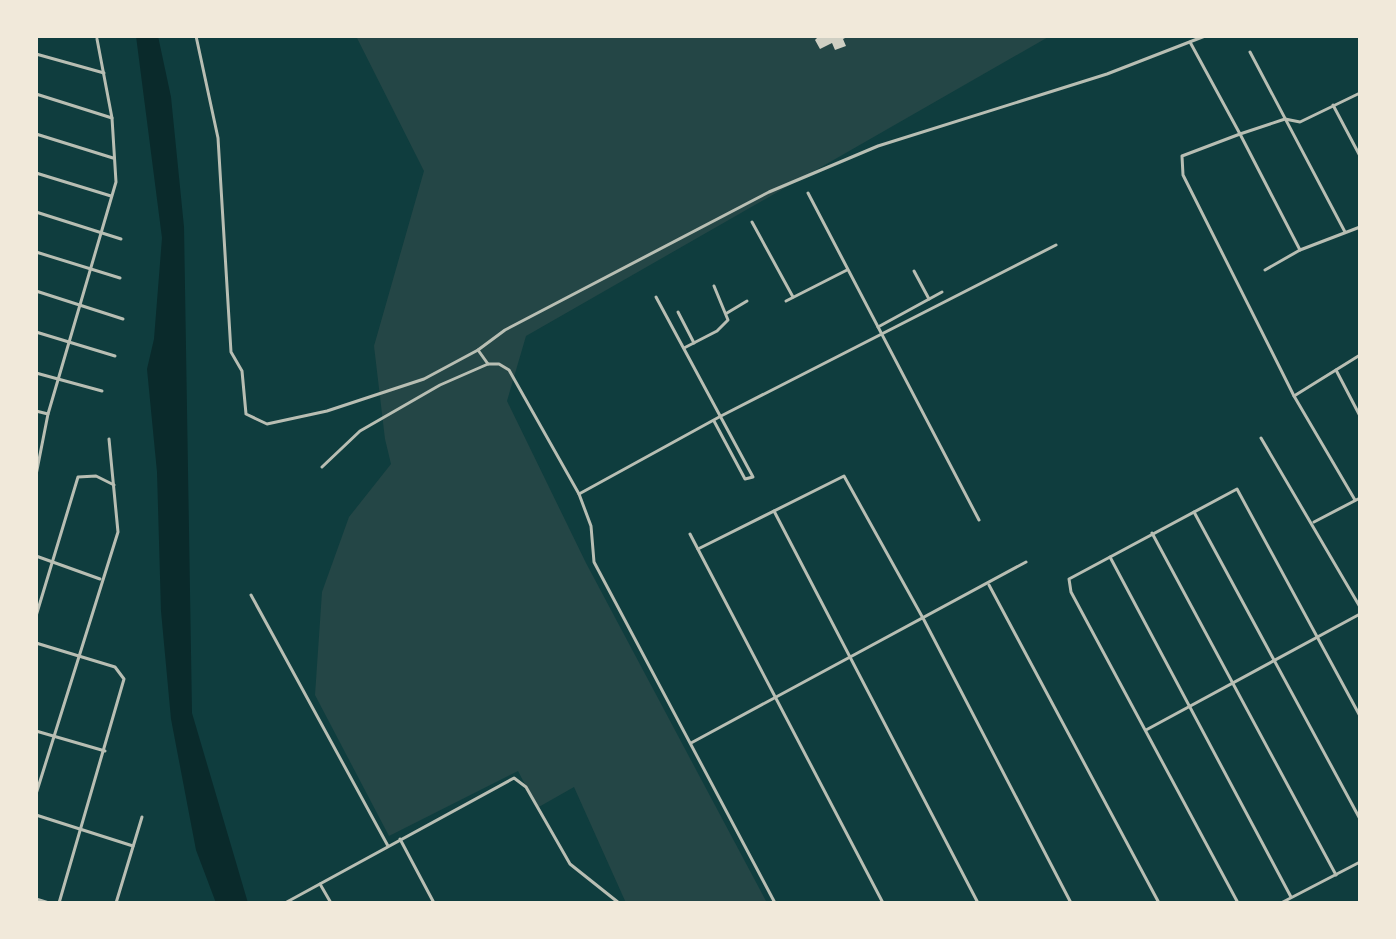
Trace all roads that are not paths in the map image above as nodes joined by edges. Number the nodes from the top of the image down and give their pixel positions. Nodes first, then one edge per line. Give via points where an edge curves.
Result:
1 (196, 36) edge
2 (1205, 36) edge
3 (97, 39) dead end
4 (1190, 42) junction
5 (1250, 52) dead end
6 (36, 54) edge
7 (104, 73) junction
8 (1360, 93) edge
9 (36, 94) edge
10 (1333, 105) junction
11 (112, 118) junction
12 (1285, 119) junction
13 (36, 134) edge
14 (1240, 134) junction
15 (1360, 156) edge
16 (114, 158) junction
17 (36, 173) edge
18 (808, 193) dead end
19 (111, 196) junction
20 (36, 212) edge
21 (752, 222) dead end
22 (1360, 227) edge
23 (101, 233) junction
24 (1346, 233) junction
25 (121, 239) dead end
26 (1056, 245) dead end
27 (1300, 250) junction
28 (36, 252) edge
29 (92, 269) junction
30 (847, 270) junction
31 (1265, 270) dead end
32 (914, 271) dead end
33 (120, 278) dead end
34 (714, 286) dead end
35 (36, 291) edge
36 (942, 292) dead end
37 (656, 297) dead end
38 (793, 297) junction
39 (929, 299) junction
40 (747, 301) dead end
41 (786, 301) dead end
42 (82, 305) junction
43 (678, 312) dead end
44 (727, 313) junction
45 (123, 319) dead end
46 (878, 327) junction
47 (36, 332) edge
48 (881, 334) junction
49 (70, 343) junction
50 (694, 343) junction
51 (684, 348) junction
52 (478, 350) junction
53 (1360, 355) edge
54 (115, 356) dead end
55 (488, 364) junction
56 (1336, 370) junction
57 (36, 373) edge
58 (60, 381) junction
59 (102, 391) dead end
60 (1294, 396) junction
61 (36, 411) edge
62 (48, 414) junction
63 (721, 416) junction
64 (1360, 416) edge
65 (714, 421) junction
66 (1261, 438) dead end
67 (109, 439) dead end
68 (36, 444) edge
69 (43, 445) junction
70 (322, 467) dead end
71 (36, 475) edge
72 (114, 485) junction
73 (579, 494) junction
74 (1358, 499) edge
75 (774, 511) junction
76 (1194, 512) junction
77 (979, 520) dead end
78 (1313, 523) junction
79 (1152, 533) junction
80 (690, 534) dead end
81 (698, 549) junction
82 (36, 556) edge
83 (1110, 557) junction
84 (53, 562) junction
85 (1026, 562) dead end
86 (101, 579) junction
87 (989, 585) junction
88 (251, 595) dead end
89 (1360, 607) edge
90 (1360, 614) edge
91 (36, 616) edge
92 (924, 620) junction
93 (1319, 637) junction
94 (36, 643) edge
95 (77, 656) junction
96 (851, 659) junction
97 (1275, 659) junction
98 (1232, 682) junction
99 (776, 700) junction
100 (1189, 705) junction
101 (1360, 716) edge
102 (1146, 730) junction
103 (36, 731) edge
104 (53, 736) junction
105 (691, 743) junction
106 (105, 751) junction
107 (36, 794) edge
108 (36, 815) edge
109 (142, 817) dead end
110 (1360, 819) edge
111 (82, 830) junction
112 (400, 839) junction
113 (133, 846) junction
114 (388, 846) junction
115 (1360, 862) edge
116 (1336, 875) junction
117 (320, 884) junction
118 (1291, 897) junction
119 (36, 899) edge
120 (49, 903) edge
121 (59, 903) edge
122 (116, 903) edge
123 (285, 903) edge
124 (331, 903) edge
125 (434, 903) edge
126 (619, 903) edge
127 (775, 903) edge
128 (883, 903) edge
129 (978, 903) edge
130 (1071, 903) edge
131 (1159, 903) edge
132 (1238, 903) edge
133 (1281, 903) edge

1 - 52 street via 218,138 231,352 242,371 246,414 267,424 327,411 424,379
2 - 4 street
3 - 7 street
4 - 14 street
4 - 52 street via 1107,74 878,146 769,192 505,330
5 - 12 street
6 - 7 street
7 - 11 street
8 - 10 street
9 - 11 street
10 - 12 street via 1300,122
10 - 15 street
11 - 16 street
12 - 14 street
12 - 24 street
13 - 16 street
14 - 27 street
14 - 60 street via 1185,154 1180,162
16 - 19 street
17 - 19 street
18 - 30 street
19 - 23 street
20 - 23 street
21 - 38 street
22 - 24 street
23 - 25 street
23 - 29 street
24 - 27 street
26 - 48 street
27 - 31 street
28 - 29 street
29 - 33 street
29 - 42 street
30 - 38 street
30 - 46 street
32 - 39 street
34 - 44 street
35 - 42 street
36 - 39 street
37 - 51 street
38 - 41 street
39 - 46 street
40 - 44 street
42 - 45 street
42 - 49 street
43 - 50 street
44 - 50 street via 728,320 717,331
46 - 48 street
47 - 49 street
48 - 63 street
48 - 77 street
49 - 54 street
49 - 58 street
50 - 51 street
51 - 63 street
52 - 55 street
53 - 56 street
55 - 70 street via 360,431
55 - 73 street via 509,370
56 - 60 street
56 - 64 street
57 - 58 street
58 - 59 street
58 - 62 street
60 - 74 street
61 - 62 street
62 - 69 street
63 - 65 street
63 - 65 street via 752,478 745,479
65 - 73 street
66 - 78 street
67 - 72 street
68 - 69 street
69 - 71 street
72 - 84 street via 96,476 78,477
72 - 86 street via 118,532
73 - 105 street via 591,526 594,562
74 - 78 street
75 - 81 street
75 - 92 street via 844,476
75 - 96 street
76 - 79 street
76 - 93 street via 1237,489
76 - 97 street
78 - 89 street
79 - 83 street
79 - 98 street
80 - 81 street
81 - 99 street
82 - 84 street
83 - 100 street
83 - 102 street via 1069,579 1068,585
84 - 86 street
84 - 91 street
85 - 87 street
86 - 95 street
87 - 92 street
87 - 131 street
88 - 114 street
90 - 93 street
92 - 96 street
92 - 130 street
93 - 97 street
93 - 101 street
94 - 95 street
95 - 104 street
95 - 106 street via 123,673
96 - 99 street
96 - 129 street
97 - 98 street
97 - 110 street
98 - 100 street
98 - 116 street
99 - 105 street
99 - 128 street
100 - 102 street
100 - 118 street
102 - 132 street
103 - 104 street
104 - 106 street
104 - 107 street
105 - 127 street
106 - 111 street
108 - 111 street
109 - 113 street
111 - 113 street
111 - 121 street
112 - 114 street
112 - 125 street
112 - 126 street via 514,778 526,787 570,864
113 - 122 street
114 - 117 street
115 - 116 street
116 - 118 street
117 - 123 street
117 - 124 street
118 - 133 street
119 - 120 street

